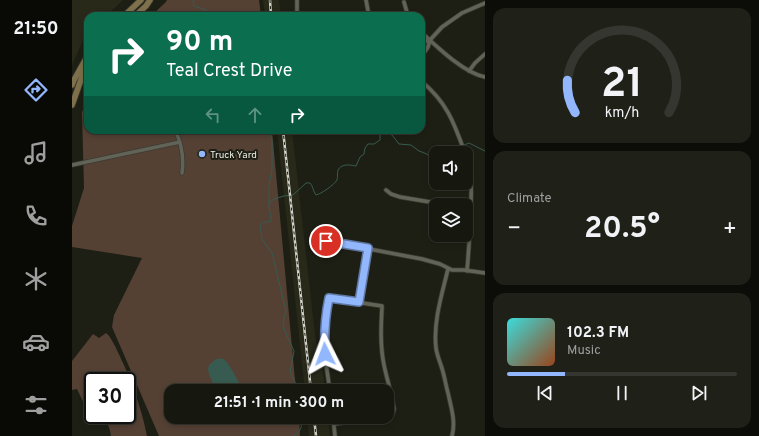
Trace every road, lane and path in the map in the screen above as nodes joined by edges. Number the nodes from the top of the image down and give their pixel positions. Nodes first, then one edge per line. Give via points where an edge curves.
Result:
1 (141, 0) edge
2 (150, 0) edge
3 (297, 0) edge
4 (366, 0) edge
5 (404, 2) dead end
6 (485, 3) edge
7 (128, 12) edge
8 (139, 12) edge
9 (297, 12) edge
10 (368, 12) edge
11 (407, 12) edge
12 (425, 36) edge
13 (430, 40) junction
14 (425, 41) edge
15 (425, 51) edge
16 (485, 54) edge
17 (84, 65) edge
18 (84, 72) edge
19 (469, 72) junction
20 (485, 77) edge
21 (72, 85) edge
22 (425, 85) edge
23 (72, 105) edge
24 (177, 134) edge
25 (180, 142) junction
26 (463, 146) edge
27 (72, 165) edge
28 (182, 173) dead end
29 (386, 190) dead end
30 (429, 202) edge
31 (320, 242) dead end
32 (469, 242) edge
33 (368, 248) junction
34 (448, 269) junction
35 (467, 270) junction
36 (485, 273) edge
37 (359, 302) junction
38 (329, 384) edge
39 (389, 384) edge
40 (334, 424) edge
41 (335, 436) edge
42 (452, 436) edge

1 - 7 street
2 - 8 street
3 - 9 street
4 - 10 street
5 - 11 street
6 - 13 street via 467,10 450,21
12 - 13 street
13 - 14 street
13 - 15 street
13 - 19 street
16 - 19 street via 474,63
17 - 21 street
18 - 23 street
19 - 20 street
22 - 26 street via 439,98 454,123
24 - 25 street
25 - 27 street
25 - 28 street via 184,162
29 - 30 street via 400,197
31 - 33 street
32 - 35 street
33 - 34 street via 428,260
33 - 37 street
34 - 35 street
34 - 42 street via 437,319 436,342 453,418
35 - 36 street
37 - 38 street via 329,298 324,340
37 - 39 street via 382,306 381,344
40 - 41 street

